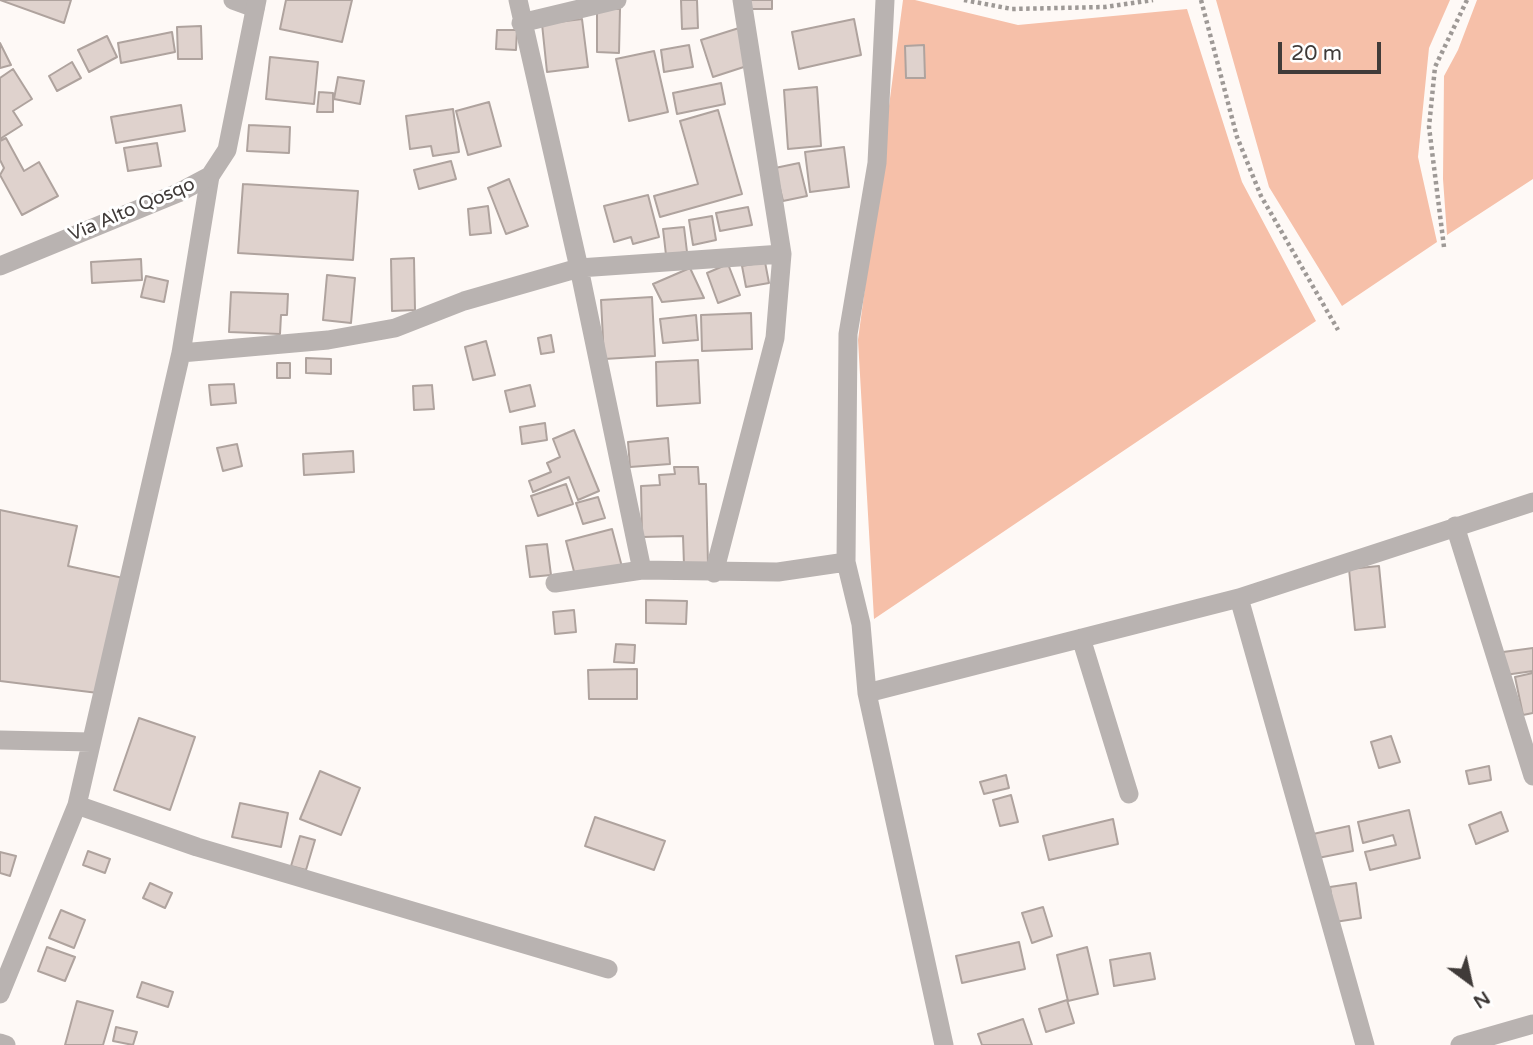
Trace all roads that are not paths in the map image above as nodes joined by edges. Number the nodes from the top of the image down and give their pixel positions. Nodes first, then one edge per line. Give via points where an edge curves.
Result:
1 (233, 0) edge
2 (518, 0) edge
3 (617, 0) edge
4 (742, 0) edge
5 (885, 0) edge
6 (256, 4) edge
7 (521, 23) junction
8 (210, 176) junction
9 (782, 254) junction
10 (0, 266) edge
11 (579, 268) junction
12 (181, 353) junction
13 (1533, 502) edge
14 (1455, 527) junction
15 (846, 562) junction
16 (642, 569) junction
17 (714, 573) junction
18 (555, 583) dead end
19 (1238, 598) junction
20 (1081, 638) junction
21 (867, 693) junction
22 (0, 740) edge
23 (91, 742) junction
24 (1533, 776) edge
25 (1129, 794) dead end
26 (77, 805) junction
27 (608, 969) dead end
28 (0, 994) edge
29 (1533, 1024) edge
30 (0, 1043) edge
31 (6, 1045) edge
32 (944, 1045) edge
33 (1365, 1045) edge
34 (1460, 1045) edge

1 - 6 street
2 - 7 street
3 - 7 street
4 - 9 street
5 - 15 street via 877,163 848,334
6 - 8 street, Via Alto Qosqo via 227,150
7 - 11 street
8 - 10 street, Via Alto Qosqo
8 - 12 street
9 - 11 street
9 - 17 street via 775,338
11 - 12 street via 464,301 395,328 328,340
11 - 16 street
12 - 23 street
13 - 14 street
14 - 19 street
14 - 24 street
15 - 17 street via 778,572
15 - 21 street via 861,624
16 - 17 street
16 - 18 street
19 - 20 street
19 - 33 street
20 - 21 street
20 - 25 street
21 - 32 street
22 - 23 street
23 - 26 street
26 - 27 street via 197,847
26 - 28 street
29 - 34 street
30 - 31 street

